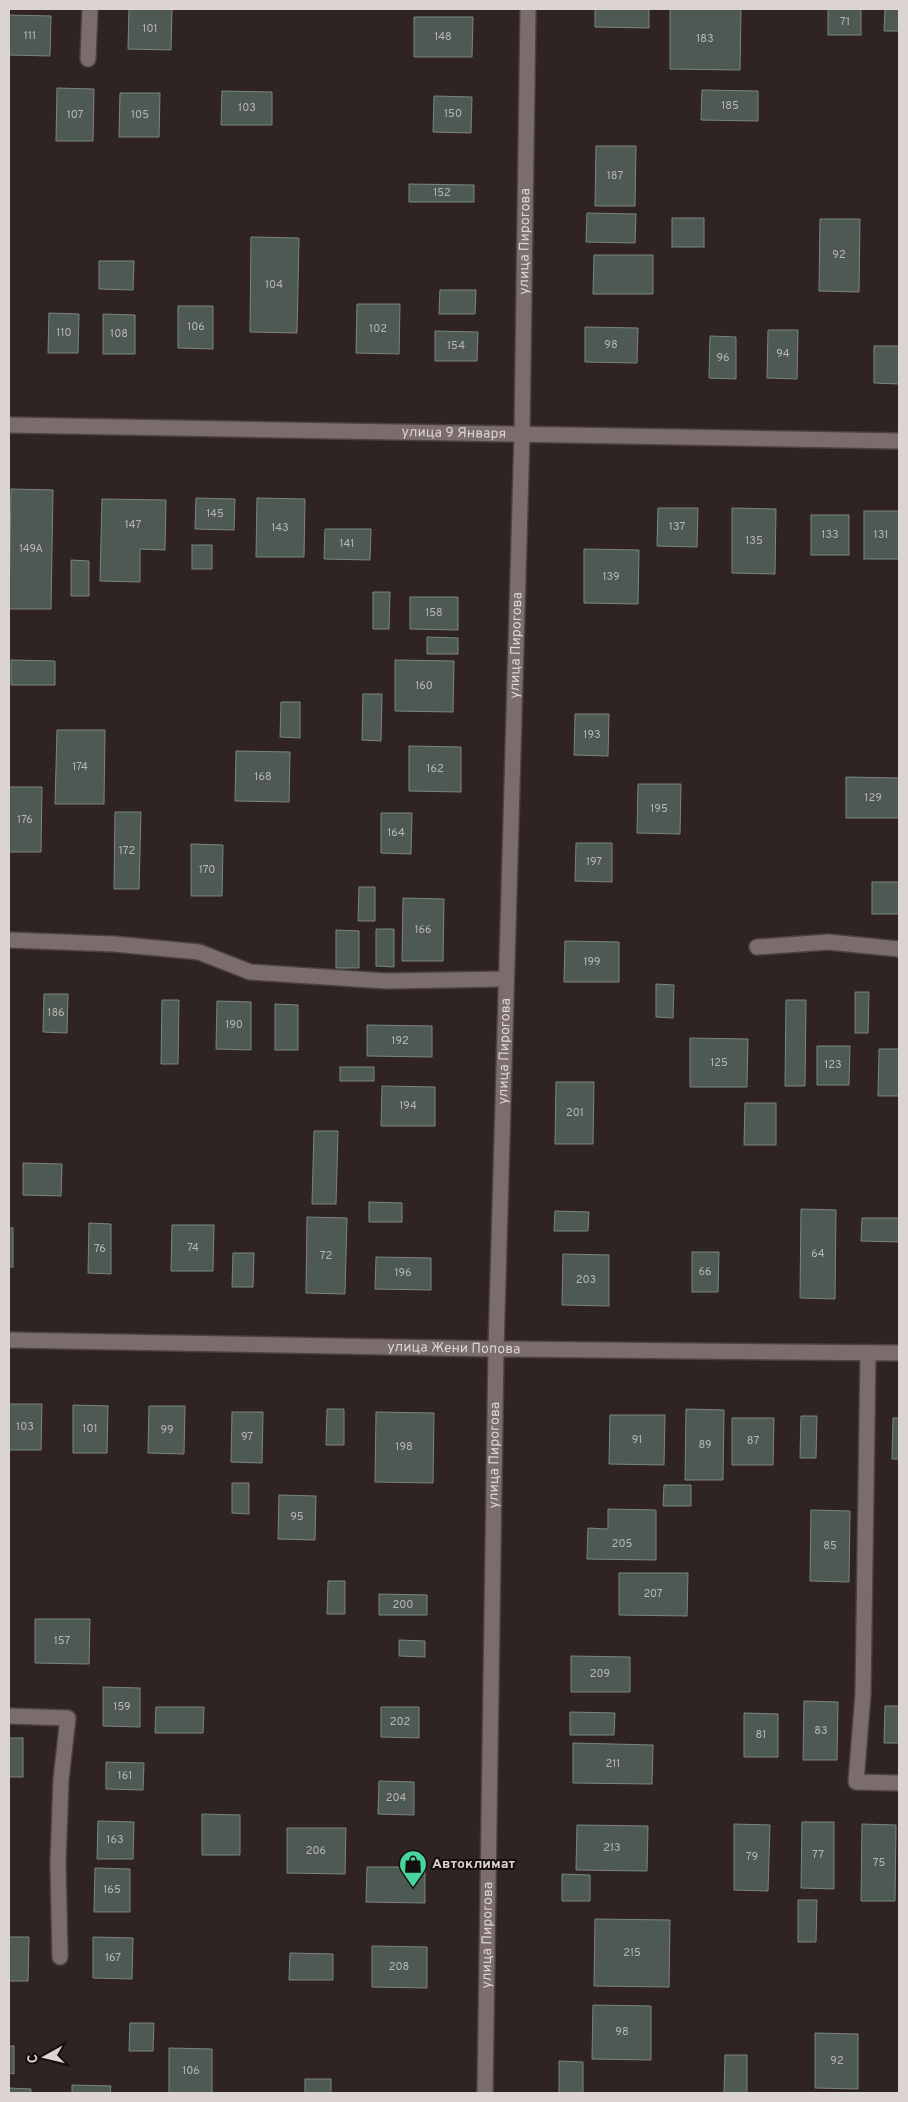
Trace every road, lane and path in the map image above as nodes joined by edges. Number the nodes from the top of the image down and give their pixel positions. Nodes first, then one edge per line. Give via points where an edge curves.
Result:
1 (90, 9) edge
2 (528, 9) edge
3 (88, 59) dead end
4 (9, 425) edge
5 (522, 435) junction
6 (899, 441) edge
7 (9, 940) edge
8 (757, 947) dead end
9 (899, 949) edge
10 (506, 980) junction
11 (9, 1340) edge
12 (496, 1349) junction
13 (868, 1353) junction
14 (899, 1354) edge
15 (9, 1716) edge
16 (899, 1783) edge
17 (60, 1957) dead end
18 (485, 2093) edge

1 - 3 street
2 - 5 street, улица Пирогова
4 - 5 street, улица 9 Января
5 - 6 street, улица 9 Января
5 - 10 street, улица Пирогова
7 - 10 street via 114,944 199,952 250,972 386,981
8 - 9 street via 828,942
10 - 12 street, улица Пирогова
11 - 12 street, улица Жени Попова
12 - 13 street, улица Жени Попова
12 - 18 street, улица Пирогова
13 - 14 street, улица Жени Попова
13 - 16 street via 863,1694 856,1782
15 - 17 street via 68,1718 61,1779 58,1863

